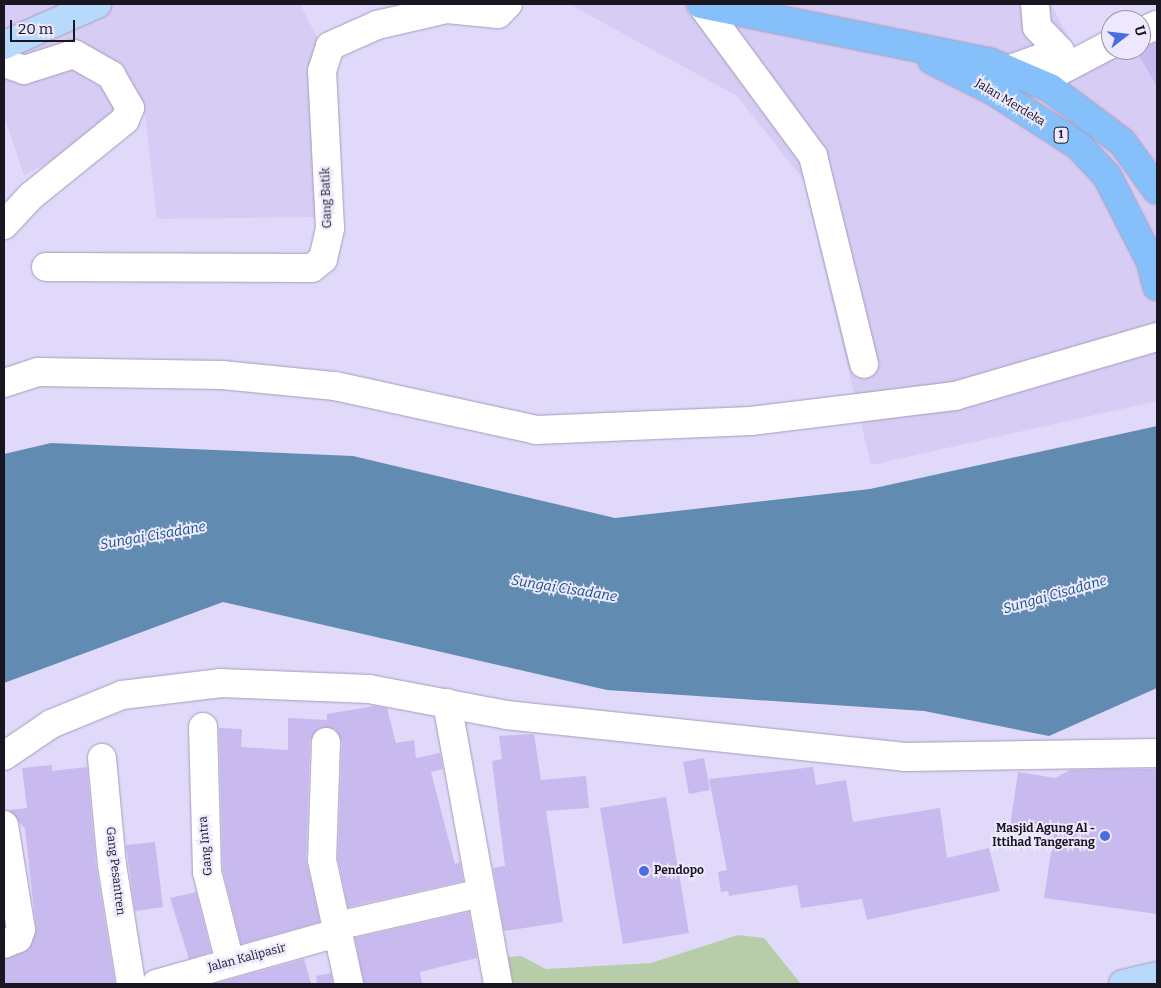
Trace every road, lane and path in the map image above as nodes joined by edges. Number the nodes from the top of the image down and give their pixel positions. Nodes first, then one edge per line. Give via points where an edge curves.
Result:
1 (508, 4) edge
2 (701, 4) edge
3 (1035, 4) edge
4 (93, 6) edge
5 (902, 45) junction
6 (1101, 48) edge
7 (6, 50) edge
8 (1008, 70) junction
9 (1038, 82) junction
10 (1157, 190) edge
11 (4, 225) edge
12 (46, 267) dead end
13 (1157, 286) edge
14 (1157, 337) edge
15 (864, 364) dead end
16 (4, 383) edge
17 (447, 704) junction
18 (203, 727) dead end
19 (326, 742) dead end
20 (1157, 754) edge
21 (4, 756) edge
22 (102, 758) dead end
23 (4, 824) edge
24 (481, 893) junction
25 (338, 930) junction
26 (4, 944) edge
27 (230, 962) junction
28 (1157, 976) edge
29 (130, 984) edge
30 (156, 984) edge
31 (349, 984) edge
32 (498, 984) edge
33 (1123, 984) edge

1 - 12 street, Gang Batik via 498,14 448,9 377,25 330,46 322,71 330,228 323,258 312,268
2 - 5 highway, Jalan Merdeka / 1
2 - 15 street via 813,156
3 - 8 street via 1036,27 1060,51
4 - 7 main road
5 - 8 highway, Jalan Merdeka / 1 via 989,62
5 - 13 highway, Jalan Merdeka / 1 via 994,91 1079,146 1107,176 1151,262
6 - 9 street
7 - 11 street via 24,70 74,54 111,75 130,108 125,120 31,196
8 - 9 highway, Jalan Merdeka / 1
9 - 10 highway, Jalan Merdeka / 1 via 1122,142
14 - 16 street via 955,396 751,420 546,430 335,386 222,375 38,372
17 - 20 street via 506,715 905,756
17 - 21 street via 369,690 306,685 172,686 122,695 51,724
17 - 24 street
18 - 27 street, Gang Intra via 207,872
19 - 25 street via 322,860
22 - 29 street, Gang Pesantren via 112,865
23 - 26 street via 21,930 18,938
24 - 25 street, Jalan Kalipasir
24 - 32 street
25 - 27 street, Jalan Kalipasir
25 - 31 street
27 - 30 street, Jalan Kalipasir
28 - 33 main road

